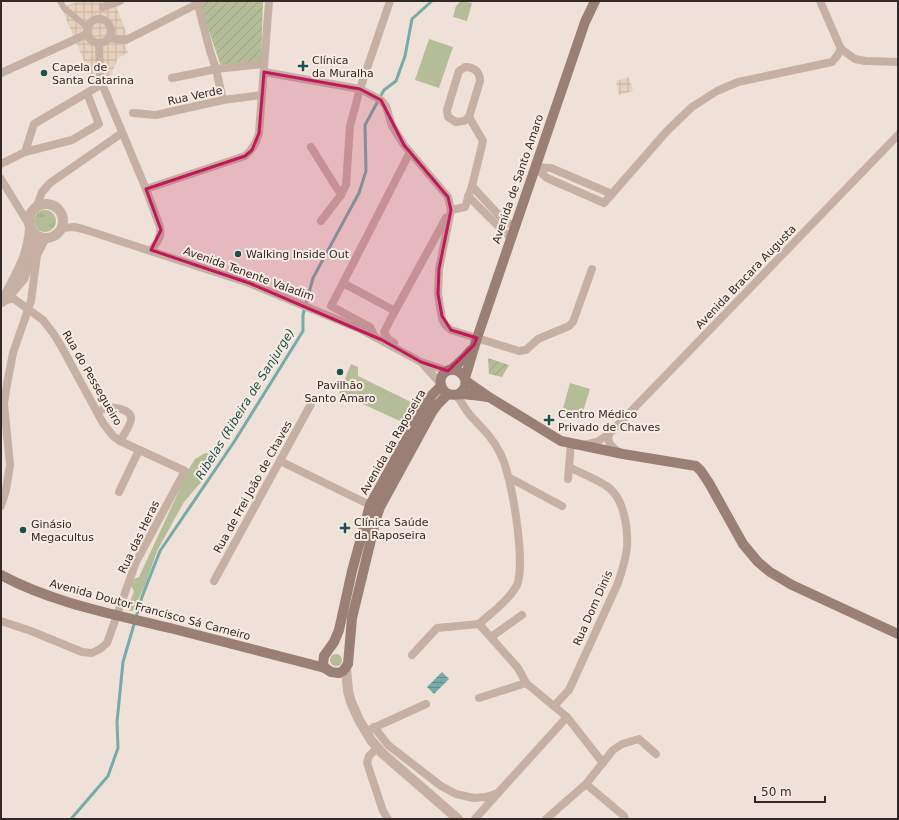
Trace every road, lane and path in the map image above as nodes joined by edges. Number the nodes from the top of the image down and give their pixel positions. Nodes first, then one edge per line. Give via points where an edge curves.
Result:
1 (60, 1) edge
2 (120, 1) edge
3 (269, 1) edge
4 (390, 1) edge
5 (589, 1) edge
6 (595, 1) edge
7 (820, 1) edge
8 (197, 3) edge
9 (102, 4) edge
10 (99, 18) junction
11 (585, 22) junction
12 (87, 30) junction
13 (109, 38) junction
14 (99, 43) junction
15 (841, 48) junction
16 (898, 62) edge
17 (264, 68) junction
18 (216, 69) junction
19 (1, 73) edge
20 (172, 78) dead end
21 (102, 84) junction
22 (360, 89) junction
23 (87, 93) junction
24 (262, 95) junction
25 (223, 100) junction
26 (133, 114) dead end
27 (469, 117) junction
28 (122, 133) junction
29 (898, 135) edge
30 (310, 147) dead end
31 (25, 152) junction
32 (410, 152) junction
33 (1, 164) edge
34 (535, 167) junction
35 (1, 179) edge
36 (472, 186) junction
37 (146, 189) junction
38 (612, 194) junction
39 (341, 195) junction
40 (468, 196) junction
41 (37, 206) junction
42 (450, 210) junction
43 (321, 221) dead end
44 (516, 225) junction
45 (29, 226) junction
46 (62, 228) junction
47 (511, 236) junction
48 (43, 238) junction
49 (151, 250) junction
50 (592, 269) dead end
51 (343, 284) junction
52 (1, 302) edge
53 (29, 309) junction
54 (395, 311) junction
55 (375, 337) junction
56 (475, 342) junction
57 (412, 357) junction
58 (422, 362) junction
59 (450, 370) junction
60 (465, 380) junction
61 (441, 385) junction
62 (454, 394) junction
63 (489, 397) junction
64 (311, 404) dead end
65 (97, 412) junction
66 (609, 434) junction
67 (120, 441) junction
68 (571, 443) junction
69 (582, 445) junction
70 (139, 450) junction
71 (623, 454) junction
72 (280, 460) junction
73 (569, 467) junction
74 (185, 471) joint
75 (510, 478) junction
76 (568, 479) dead end
77 (119, 492) dead end
78 (370, 505) junction
79 (1, 506) edge
80 (562, 506) dead end
81 (1, 575) edge
82 (214, 580) dead end
83 (522, 615) dead end
84 (1, 621) edge
85 (479, 624) junction
86 (898, 634) edge
87 (491, 637) junction
88 (328, 650) junction
89 (412, 655) dead end
90 (348, 656) junction
91 (295, 660) junction
92 (325, 668) junction
93 (346, 668) junction
94 (334, 673) junction
95 (526, 683) junction
96 (348, 691) junction
97 (479, 698) dead end
98 (426, 704) dead end
99 (554, 706) junction
100 (568, 717) junction
101 (370, 730) junction
102 (380, 750) junction
103 (656, 754) dead end
104 (603, 763) junction
105 (586, 784) junction
106 (498, 793) junction
107 (388, 819) edge
108 (458, 819) edge
109 (475, 819) edge
110 (546, 819) edge
111 (625, 819) edge

1 - 12 street
2 - 9 street
3 - 17 street
4 - 22 street
5 - 11 main road
6 - 11 main road
7 - 15 street
8 - 13 street via 126,40
8 - 18 street
9 - 10 street
10 - 12 street via 92,20
10 - 13 street via 109,24
11 - 34 main road, Avenida de Santo Amaro
12 - 14 street via 92,41
12 - 19 street
13 - 14 street
14 - 21 street
15 - 16 street via 855,58 865,61
15 - 38 street via 832,62 738,82 692,106
17 - 18 street
17 - 22 street
17 - 24 street
18 - 20 street
18 - 25 street
21 - 23 street
21 - 28 street
22 - 32 street via 381,100 386,106 392,126
22 - 39 street via 350,126 346,185
23 - 31 street via 34,124
23 - 31 street via 99,124 72,140
24 - 25 street, Rua Verde
24 - 37 street via 259,133 252,150 245,156
25 - 26 street, Rua Verde via 156,115
27 - 27 street via 456,122 448,117 447,110 458,74 467,67 478,72 480,81
27 - 36 street via 483,142
28 - 37 street
28 - 41 street via 50,183 42,192
29 - 66 street, Avenida Bracara Augusta
30 - 39 street
31 - 33 street
32 - 42 street via 448,198
32 - 51 street
34 - 38 street via 551,168
34 - 38 street via 547,178 604,203
34 - 44 main road, Avenida de Santo Amaro
35 - 45 street
36 - 40 street
36 - 44 street via 506,223
37 - 49 street via 161,230 159,240
39 - 43 street
40 - 42 street via 465,208
40 - 47 street
41 - 45 street via 30,213
41 - 46 street via 47,203 57,208 63,217
42 - 54 street
42 - 56 street via 439,269 438,294 442,320 451,330
44 - 47 main road, Avenida de Santo Amaro
45 - 48 street via 32,232
45 - 52 street via 29,241 22,263
46 - 48 street via 55,236
46 - 49 street, Avenida Tenente Valadim via 83,229
47 - 56 main road, Avenida de Santo Amaro
48 - 52 street via 23,279
48 - 53 street via 37,255
49 - 55 street, Avenida Tenente Valadim via 230,277
50 - 56 street via 569,326 538,339 526,350 519,351
51 - 54 street
51 - 55 street via 331,306 370,327
52 - 53 street, Rua do Pessegueiro via 14,299
53 - 65 street, Rua do Pessegueiro via 43,320 58,340
53 - 79 street via 12,357 4,404 10,465
54 - 57 street via 384,332 389,340 407,350
55 - 57 street, Avenida Tenente Valadim
56 - 59 main road, Avenida de Santo Amaro via 463,359
56 - 60 main road, Avenida de Santo Amaro
57 - 58 street, Avenida Tenente Valadim
58 - 59 street, Avenida Tenente Valadim
58 - 61 street, Avenida Tenente Valadim
59 - 60 main road via 459,372
59 - 61 main road via 442,376
60 - 62 main road via 464,389
60 - 63 main road
61 - 62 main road via 445,392
61 - 78 main road, Avenida da Raposeira via 424,407
62 - 63 main road
62 - 75 street via 498,448
62 - 90 main road, Avenida da Raposeira via 437,405 432,412 380,507 353,613
63 - 68 main road via 552,436
64 - 72 street, Rua de Frei João de Chaves
65 - 67 street, Rua do Pessegueiro via 113,436
65 - 67 street via 112,407 131,415 132,419
66 - 69 street, Avenida Bracara Augusta via 597,442
66 - 71 street via 610,445
67 - 70 street, Rua do Pessegueiro
68 - 69 main road
68 - 73 street
69 - 71 main road
70 - 74 street, Rua do Pessegueiro
70 - 77 street
71 - 86 main road via 693,465 709,483 743,544 764,568 786,583
72 - 78 street
72 - 82 street, Rua de Frei João de Chaves
73 - 76 street
73 - 99 street, Rua Dom Dinis via 606,485 614,492 626,528 627,547 615,590 569,690
74 - 84 street, Rua das Heras via 136,562 107,643 100,649 92,653 82,652
75 - 80 street
75 - 85 street via 520,570 517,584 508,597
78 - 88 main road, Avenida da Raposeira via 339,630
81 - 91 main road, Avenida Doutor Francisco Sá Carneiro, bridge via 56,598
83 - 87 street
85 - 87 street
85 - 89 street via 437,628
87 - 95 street via 518,668
88 - 90 main road via 342,649
88 - 91 main road, Avenida Doutor Francisco Sá Carneiro via 310,658
88 - 92 main road, Avenida da Raposeira via 323,660
90 - 93 main road, Avenida da Raposeira
91 - 92 main road, Avenida Doutor Francisco Sá Carneiro
92 - 94 main road, Avenida da Raposeira
93 - 94 main road
93 - 96 street, Avenida da Raposeira
94 - 96 street, Avenida da Raposeira
95 - 97 street
95 - 99 street
96 - 101 street, Avenida da Raposeira via 356,714
98 - 101 street
99 - 100 street
100 - 104 street
100 - 106 street
101 - 102 street, Avenida da Raposeira
101 - 106 street via 441,786 456,794 474,798
102 - 107 street via 368,758 367,765
102 - 108 street, Avenida da Raposeira
103 - 104 street via 639,739 622,744 613,750
104 - 105 street
105 - 110 street
105 - 111 street
106 - 109 street

